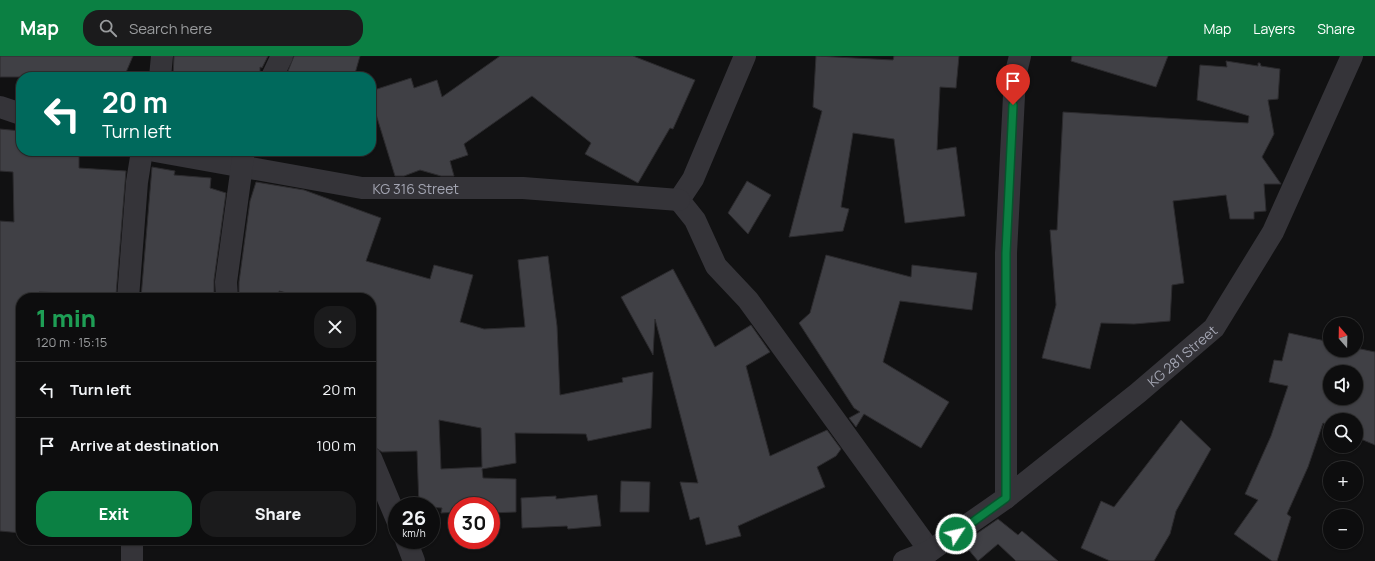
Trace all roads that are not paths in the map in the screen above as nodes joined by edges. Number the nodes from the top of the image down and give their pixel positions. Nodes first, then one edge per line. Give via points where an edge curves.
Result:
1 (162, 56) edge
2 (282, 56) edge
3 (745, 56) edge
4 (1020, 56) edge
5 (1352, 56) edge
6 (160, 72) edge
7 (274, 72) edge
8 (0, 107) edge
9 (16, 112) edge
10 (141, 156) edge
11 (210, 156) edge
12 (243, 159) edge
13 (679, 200) junction
14 (128, 293) edge
15 (226, 293) edge
16 (376, 470) edge
17 (1006, 498) junction
18 (388, 499) edge
19 (132, 545) edge
20 (409, 549) edge
21 (930, 551) junction
22 (132, 561) edge
23 (414, 561) edge
24 (904, 561) edge

1 - 6 street
2 - 7 street
3 - 13 street via 693,179
4 - 17 street via 1015,76 1006,253
5 - 17 street, KG 281 Street via 1273,232 1214,328
8 - 9 street
10 - 14 street
11 - 12 street, KG 316 Street
12 - 13 street, KG 316 Street via 362,188 523,188
12 - 15 street
13 - 21 street via 695,220 716,266 748,300
16 - 18 street
17 - 21 street, KG 281 Street
19 - 22 street
20 - 23 street
21 - 24 street, KG 281 Street

